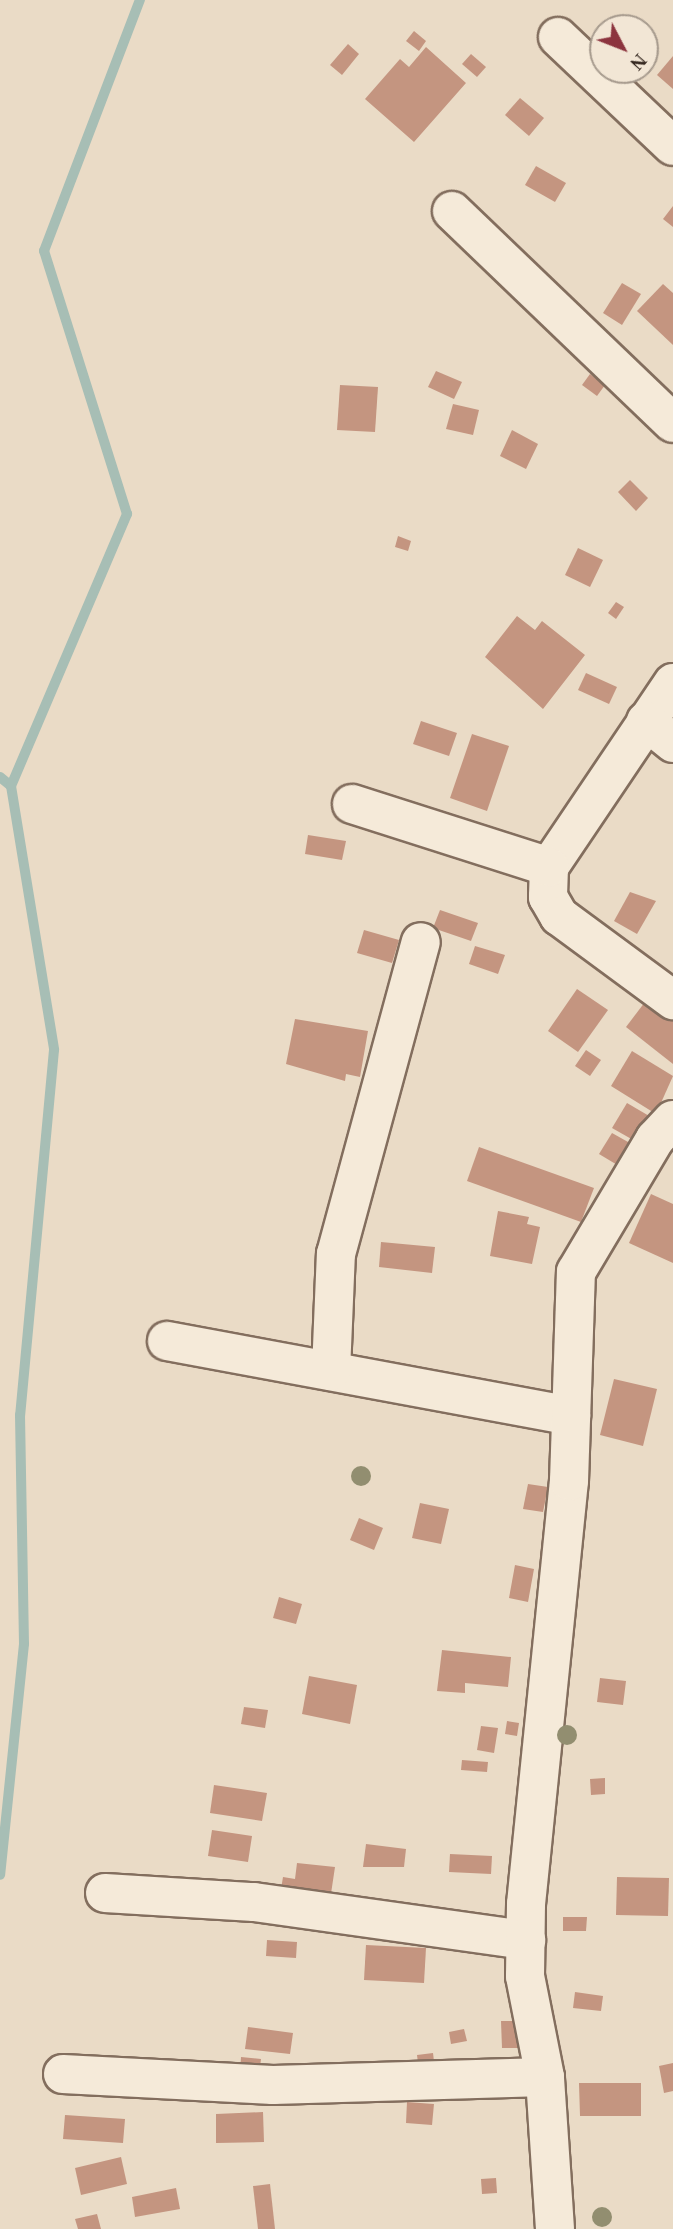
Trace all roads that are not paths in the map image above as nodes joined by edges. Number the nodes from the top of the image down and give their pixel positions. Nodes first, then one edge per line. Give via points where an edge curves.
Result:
1 (558, 37) dead end
2 (673, 146) edge
3 (452, 211) dead end
4 (673, 423) edge
5 (673, 683) edge
6 (659, 732) edge
7 (352, 804) dead end
8 (549, 866) junction
9 (421, 942) dead end
10 (673, 1000) edge
11 (673, 1120) edge
12 (167, 1341) dead end
13 (331, 1371) junction
14 (571, 1416) junction
15 (104, 1893) dead end
16 (526, 1940) junction
17 (63, 2074) dead end
18 (545, 2077) junction
19 (555, 2229) edge

1 - 2 street
3 - 4 street
5 - 6 street
6 - 8 street
7 - 8 street
8 - 10 street via 548,897 559,916
9 - 13 street via 336,1254
11 - 14 street via 655,1139 576,1272
12 - 13 street
13 - 14 street
14 - 16 street
15 - 16 street via 254,1902
16 - 18 street via 526,1976
17 - 18 street via 273,2085
18 - 19 street

